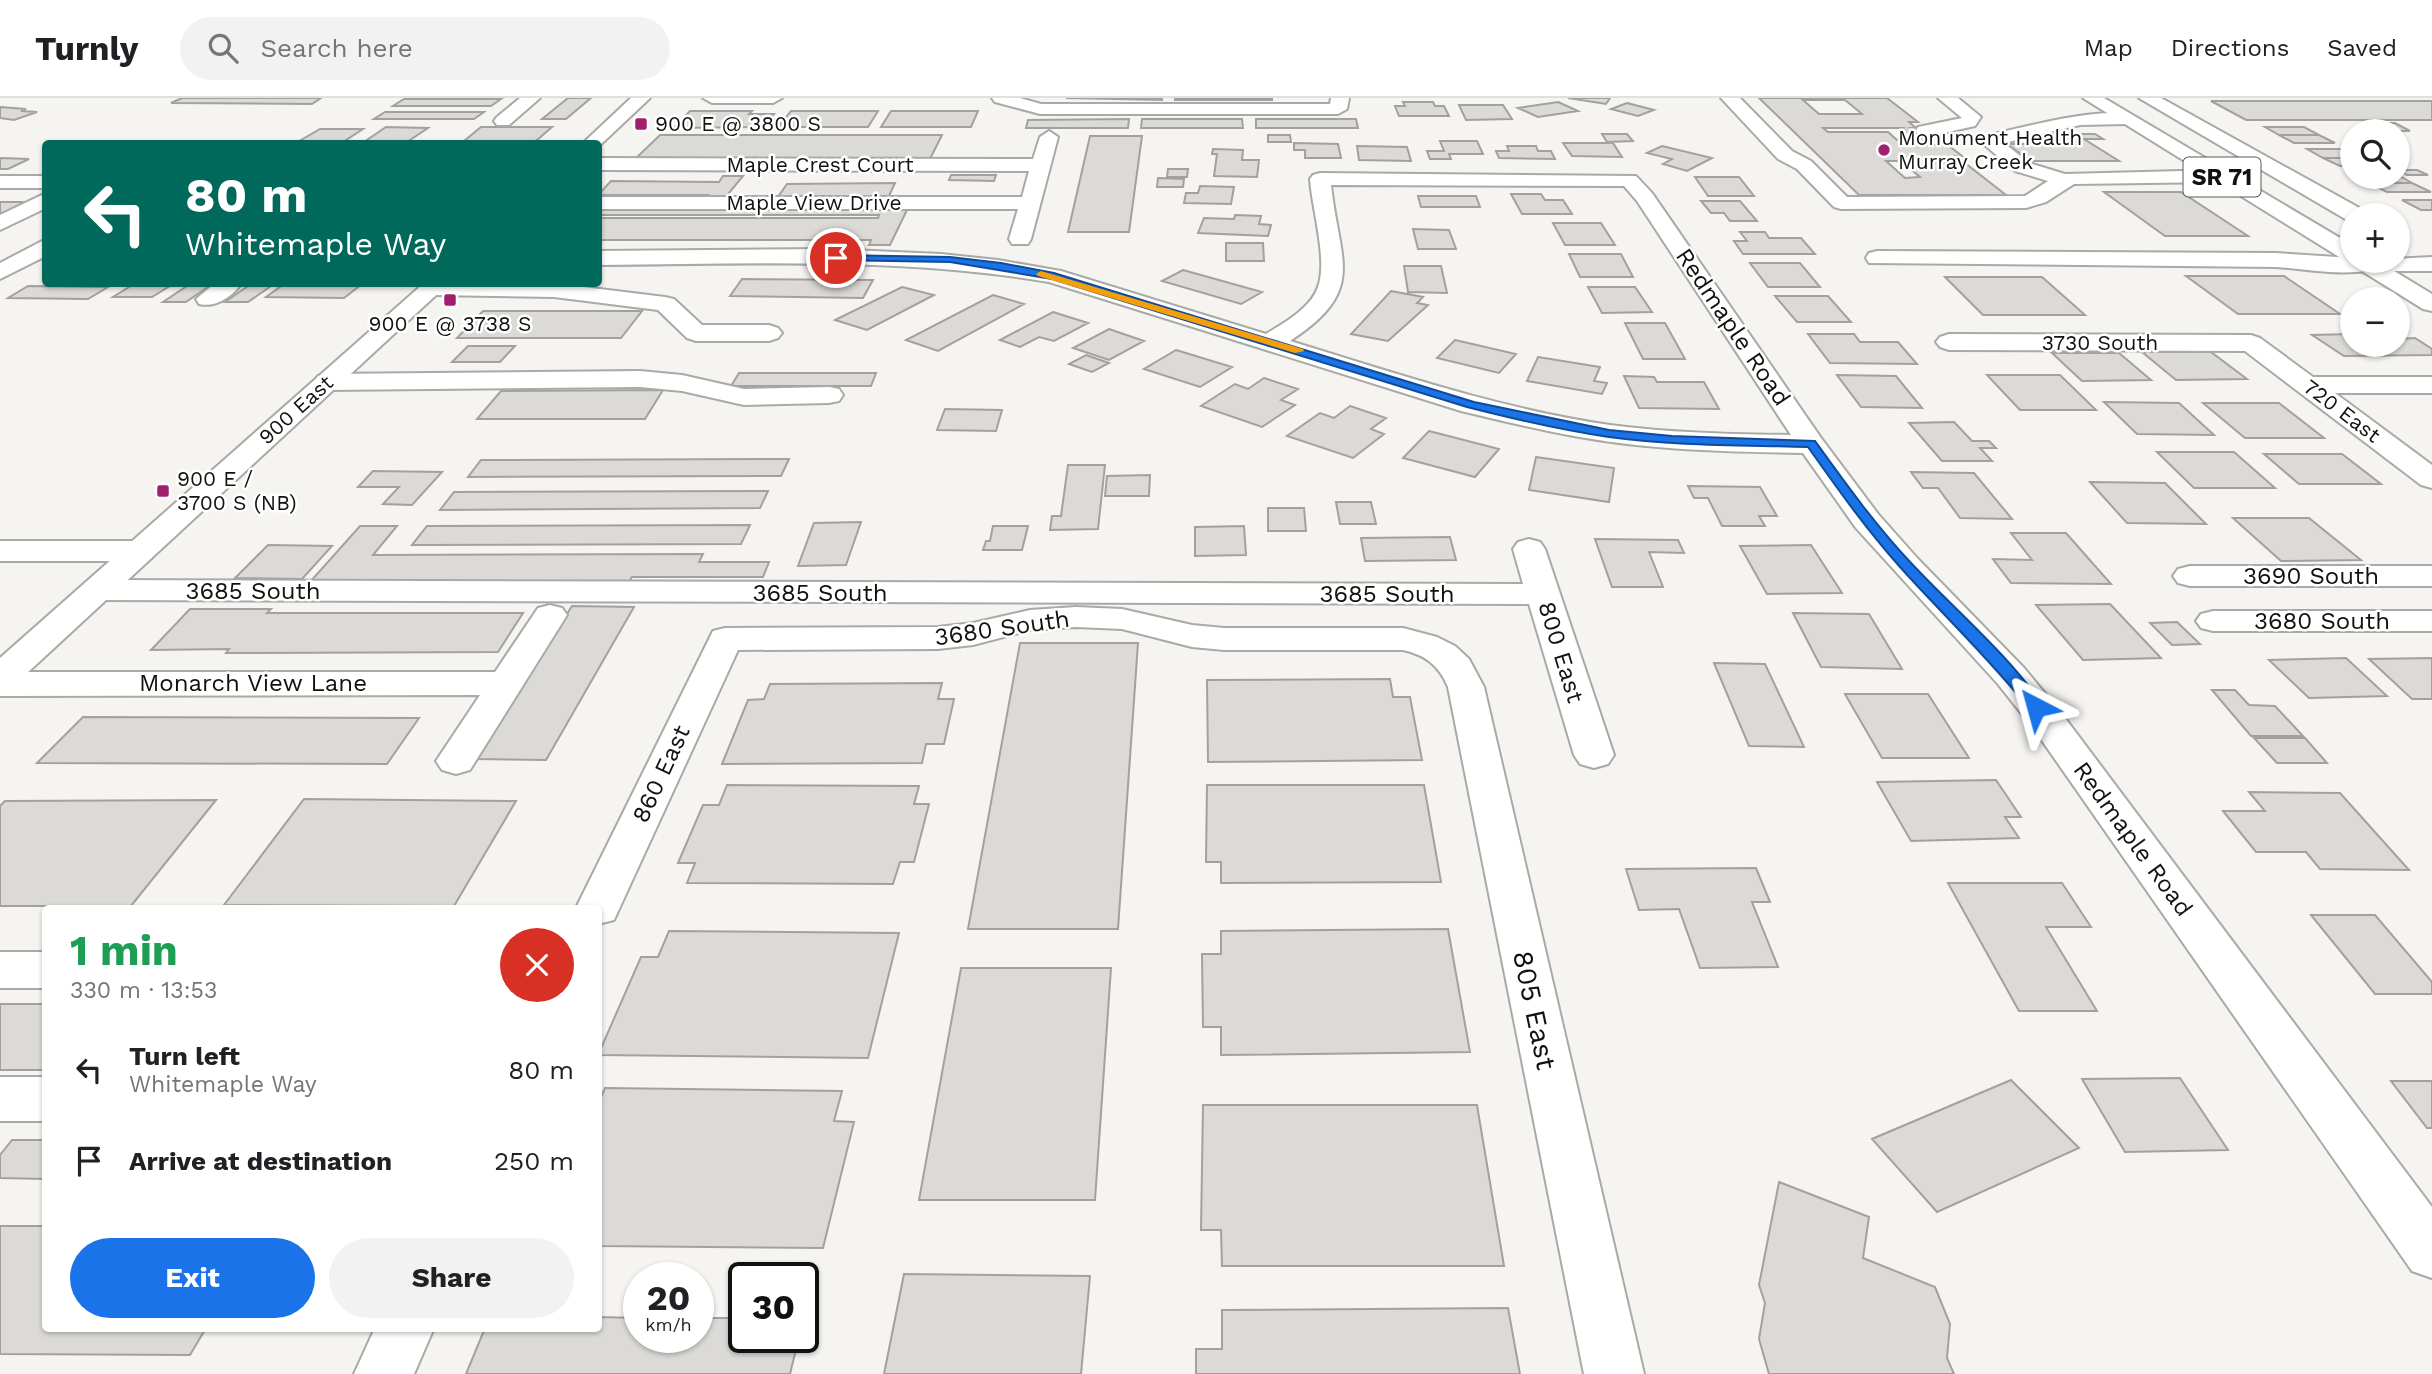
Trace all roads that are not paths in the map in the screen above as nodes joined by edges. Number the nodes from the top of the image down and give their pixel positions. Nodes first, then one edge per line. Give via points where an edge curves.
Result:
1 (531, 98) edge
2 (641, 98) edge
3 (712, 98) edge
4 (773, 98) edge
5 (1001, 98) edge
6 (1730, 98) edge
7 (1947, 98) edge
8 (2092, 98) edge
9 (2148, 98) edge
10 (1339, 104) edge
11 (2127, 119) junction
12 (2186, 120) junction
13 (503, 121) dead end
14 (1919, 134) tunnel mouth
15 (1049, 137) dead end
16 (595, 140) edge
17 (602, 164) edge
18 (1041, 165) junction
19 (2221, 176) junction
20 (2285, 176) junction
21 (2065, 180) junction
22 (0, 182) edge
23 (42, 182) edge
24 (0, 196) edge
25 (42, 198) edge
26 (42, 200) edge
27 (602, 203) edge
28 (1030, 203) junction
29 (2340, 207) edge
30 (0, 224) edge
31 (1020, 239) dead end
32 (42, 248) edge
33 (2340, 248) edge
34 (2410, 248) edge
35 (602, 258) edge
36 (1877, 258) dead end
37 (2410, 261) edge
38 (2432, 262) edge
39 (2340, 265) edge
40 (0, 272) edge
41 (2381, 273) edge
42 (225, 287) edge
43 (433, 287) edge
44 (464, 287) edge
45 (208, 299) dead end
46 (2432, 304) edge
47 (769, 333) dead end
48 (1270, 342) junction
49 (1949, 342) dead end
50 (2251, 343) joint
51 (327, 383) junction
52 (2308, 385) junction
53 (2432, 385) edge
54 (829, 395) dead end
55 (1811, 444) junction
56 (2432, 480) edge
57 (1529, 549) dead end
58 (0, 551) edge
59 (140, 551) junction
60 (2190, 576) dead end
61 (2432, 576) edge
62 (98, 590) junction
63 (1543, 594) junction
64 (550, 615) dead end
65 (2213, 621) dead end
66 (2432, 621) edge
67 (725, 639) joint
68 (1443, 652) joint
69 (0, 678) edge
70 (506, 683) junction
71 (0, 684) edge
72 (1594, 755) dead end
73 (457, 761) dead end
74 (599, 905) edge
75 (0, 970) edge
76 (42, 970) edge
77 (0, 1099) edge
78 (42, 1099) edge
79 (2432, 1252) edge
80 (403, 1332) edge
81 (384, 1374) edge
82 (1614, 1374) edge

1 - 13 street
2 - 16 street
3 - 4 street
5 - 10 street via 1041,109
6 - 21 street via 1785,155 1804,165 1841,203 2026,202
7 - 14 street via 1972,117 1969,122
8 - 11 street, SR 71
9 - 12 street, SR 71
11 - 12 street
11 - 19 street, SR 71
11 - 21 street via 2080,120 1989,141 2022,167
12 - 20 street, SR 71
15 - 18 street
17 - 18 street, Maple Crest Court
18 - 28 street
19 - 20 street
19 - 21 street
19 - 33 street, SR 71
20 - 29 street, SR 71
22 - 23 street
24 - 25 street
26 - 30 street
27 - 28 street, Maple View Drive
28 - 31 street
32 - 40 street
34 - 38 street
35 - 48 street via 950,259 1001,265 1054,276
36 - 39 street via 2277,260
37 - 38 street
41 - 46 street, SR 71
42 - 45 street
43 - 51 street, 900 East
44 - 47 street via 554,290 665,304 696,333
48 - 55 street via 1471,405 1561,424 1672,440
48 - 55 street, Redmaple Road via 1305,317 1331,286 1320,179 1629,180 1645,197
49 - 50 street, 3730 South
50 - 52 street, 720 East
51 - 54 street via 640,379 744,397
51 - 59 street, 900 East
52 - 53 street
52 - 56 street, 720 East
55 - 79 street, Redmaple Road via 1867,521 2049,723
57 - 63 street, 800 East
58 - 59 street
59 - 62 street, 900 East
60 - 61 street, 3690 South
62 - 63 street, 3685 South
62 - 69 street, 900 East
63 - 72 street, 800 East
64 - 70 street
65 - 66 street, 3680 South
67 - 68 street, 3680 South via 938,638 1030,620 1076,617 1122,619 1224,639 1403,639
67 - 74 street, 860 East
68 - 82 street, 805 East via 1458,667 1466,687
70 - 71 street, Monarch View Lane
70 - 73 street
75 - 76 street
77 - 78 street
80 - 81 street

